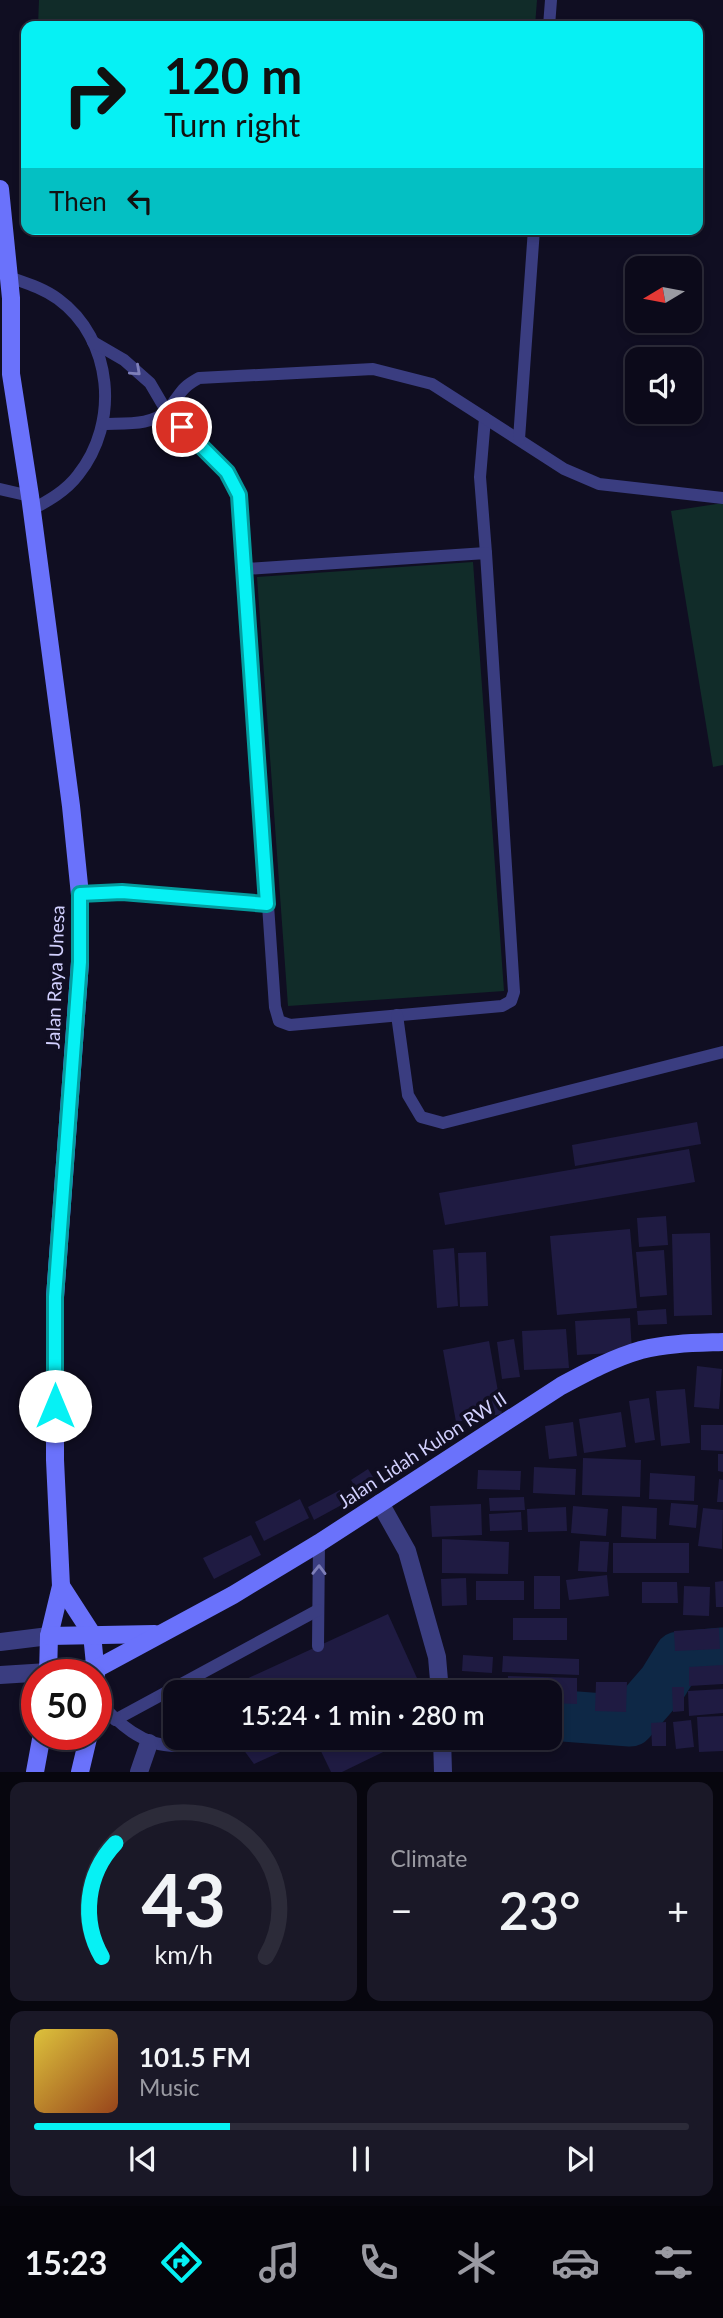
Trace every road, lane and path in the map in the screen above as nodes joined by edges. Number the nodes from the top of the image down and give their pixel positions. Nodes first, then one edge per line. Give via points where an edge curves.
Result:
1 (551, 0) edge
2 (549, 21) edge
3 (0, 189) edge
4 (534, 235) edge
5 (9, 277) junction
6 (93, 342) junction
7 (0, 343) edge
8 (11, 374) junction
9 (167, 412) junction
10 (485, 418) junction
11 (104, 424) junction
12 (519, 439) junction
13 (0, 489) edge
14 (723, 498) edge
15 (31, 503) junction
16 (486, 553) junction
17 (245, 569) junction
18 (80, 894) junction
19 (267, 904) junction
20 (397, 1015) junction
21 (723, 1052) edge
22 (723, 1342) edge
23 (380, 1503) junction
24 (319, 1543) junction
25 (61, 1586) junction
26 (318, 1610) junction
27 (92, 1634) junction
28 (158, 1634) junction
29 (49, 1636) junction
30 (0, 1642) edge
31 (318, 1646) dead end
32 (48, 1659) edge
33 (95, 1659) edge
34 (112, 1662) edge
35 (21, 1674) edge
36 (0, 1675) edge
37 (439, 1680) edge
38 (112, 1717) edge
39 (115, 1720) junction
40 (149, 1743) junction
41 (163, 1744) edge
42 (39, 1750) edge
43 (85, 1750) edge
44 (442, 1750) edge
45 (35, 1772) edge
46 (80, 1772) edge
47 (139, 1772) edge
48 (443, 1772) edge

1 - 2 lane
3 - 5 main road, Jalan Raya Unesa
4 - 12 lane
5 - 6 lane via 59,300
5 - 8 main road, Jalan Raya Unesa
6 -> 9 lane via 124,360 149,383
6 - 11 lane via 107,395
7 - 8 main road, Jalan Raya Unesa
8 - 15 main road, Jalan Raya Unesa
9 - 10 lane via 182,387 199,378 373,369 432,384
9 - 11 lane via 143,422
9 - 17 lane via 227,472 239,495
10 - 12 lane
10 - 16 lane via 480,477
11 - 15 lane via 78,476 57,496
12 - 14 lane via 564,469 599,484
13 - 15 lane
15 - 18 main road, Jalan Raya Unesa
16 - 17 lane
16 - 20 lane via 514,992 511,1001 502,1006
17 - 19 lane
18 - 19 lane via 122,892
18 - 25 main road, Jalan Raya Unesa via 80,962 55,1297
19 - 20 lane via 279,1021 290,1025
20 - 21 lane via 408,1095 421,1117 443,1124
22 - 23 main road, Jalan Lidah Kulon RW II via 674,1344 603,1363
23 - 24 main road, Jalan Lidah Kulon RW II
23 - 37 street via 407,1551 437,1657
26 -> 24 lane
24 - 28 main road, Jalan Lidah Kulon RW II
25 - 27 main road
25 - 29 main road
26 - 31 lane
26 - 39 lane
27 - 28 main road, Jalan Lidah Kulon RW II
27 - 29 main road, Jalan Lidah Kulon RW II
27 - 33 main road
28 - 34 main road, Jalan Lidah Kulon RW II
29 - 30 street
29 - 32 main road
35 - 36 street
38 - 39 lane
39 - 40 lane
40 - 41 lane
40 - 47 street
42 - 45 main road
43 - 46 main road
44 - 48 street

